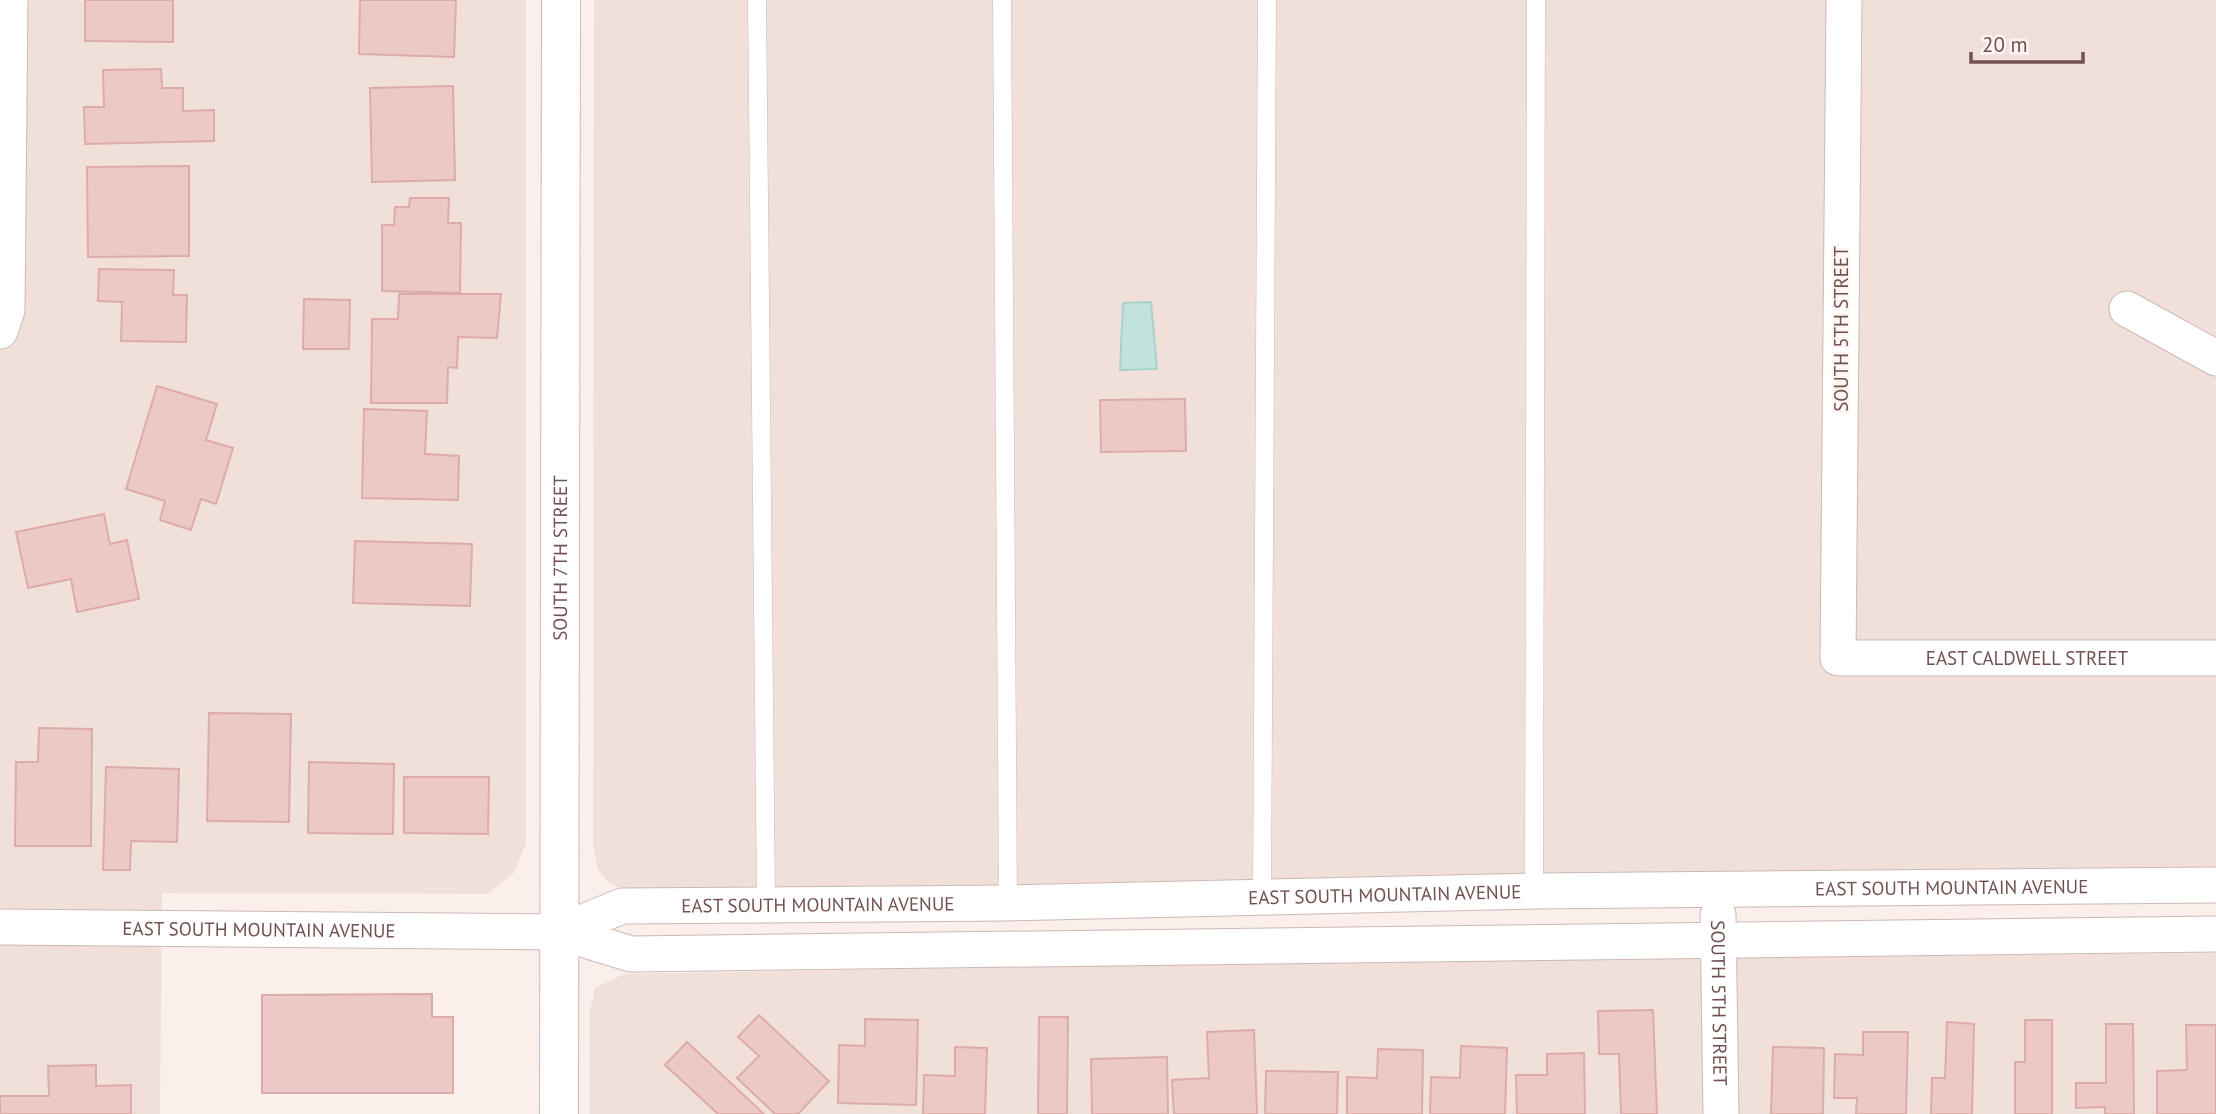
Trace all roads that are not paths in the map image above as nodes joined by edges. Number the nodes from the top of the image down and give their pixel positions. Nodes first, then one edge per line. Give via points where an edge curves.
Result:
1 (10, 0) edge
2 (561, 0) edge
3 (758, 0) edge
4 (1002, 0) edge
5 (1267, 0) edge
6 (1536, 0) edge
7 (1844, 0) edge
8 (2127, 309) dead end
9 (0, 331) edge
10 (2216, 358) edge
11 (1838, 658) joint
12 (2216, 658) edge
13 (2216, 885) edge
14 (1534, 891) junction
15 (1717, 891) junction
16 (1262, 896) junction
17 (766, 902) junction
18 (1008, 902) junction
19 (0, 927) edge
20 (559, 932) junction
21 (2216, 934) edge
22 (1718, 939) junction
23 (559, 1114) edge
24 (1721, 1114) edge

1 - 9 street via 7,310
2 - 20 main road, SOUTH 7TH STREET
3 - 17 lane
4 - 18 lane
5 - 16 lane
6 - 14 lane
7 - 11 street, SOUTH 5TH STREET
8 - 10 street
11 - 12 street, EAST CALDWELL STREET
13 - 15 street, EAST SOUTH MOUNTAIN AVENUE
14 - 15 street, EAST SOUTH MOUNTAIN AVENUE
14 - 16 street, EAST SOUTH MOUNTAIN AVENUE
15 - 22 street, SOUTH 5TH STREET
16 - 18 street, EAST SOUTH MOUNTAIN AVENUE
17 - 18 street, EAST SOUTH MOUNTAIN AVENUE
17 - 20 street, EAST SOUTH MOUNTAIN AVENUE via 622,906
19 - 20 street, EAST SOUTH MOUNTAIN AVENUE
20 - 22 street, EAST SOUTH MOUNTAIN AVENUE via 631,954
20 - 23 main road, SOUTH 7TH STREET
21 - 22 street, EAST SOUTH MOUNTAIN AVENUE
22 - 24 street, SOUTH 5TH STREET

